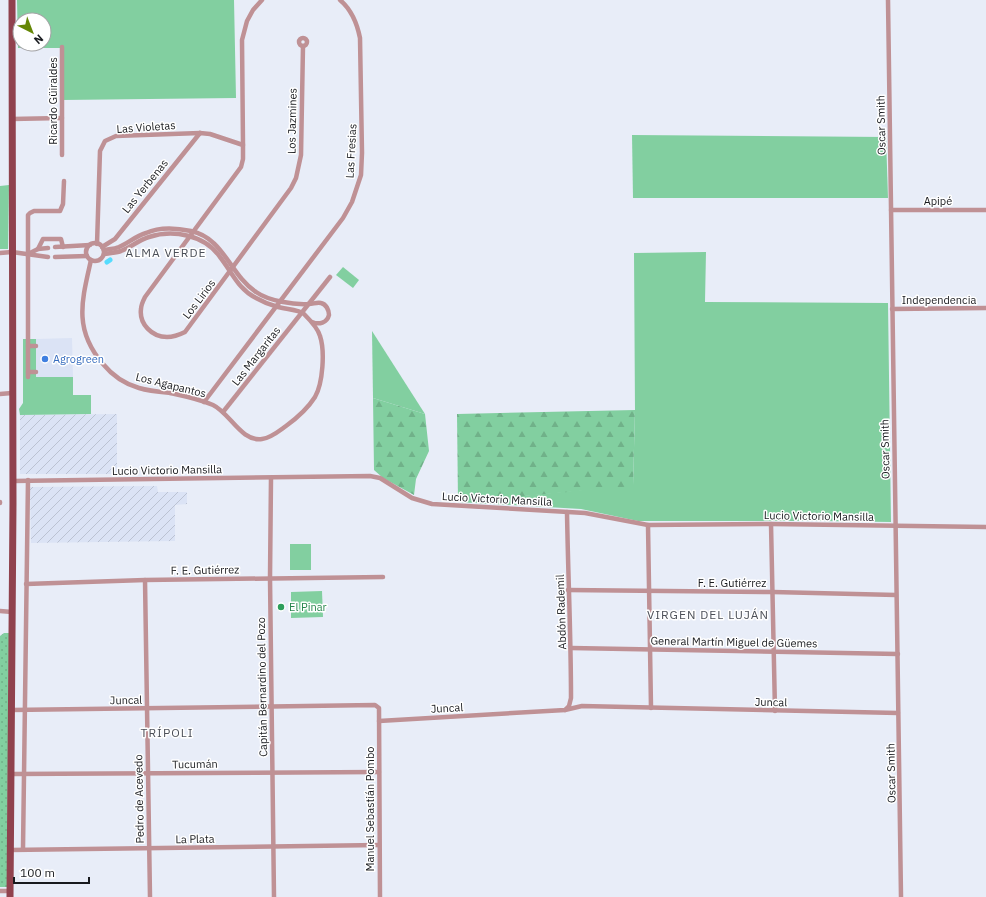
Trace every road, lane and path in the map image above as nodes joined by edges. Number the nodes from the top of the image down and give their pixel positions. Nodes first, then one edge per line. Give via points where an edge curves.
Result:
1 (12, 0) edge
2 (262, 0) edge
3 (340, 0) edge
4 (888, 0) edge
5 (303, 46) dead end
6 (62, 48) dead end
7 (62, 118) junction
8 (12, 119) junction
9 (200, 133) junction
10 (243, 144) junction
11 (62, 155) dead end
12 (64, 181) dead end
13 (891, 210) junction
14 (986, 210) edge
15 (192, 231) junction
16 (188, 237) junction
17 (97, 244) junction
18 (90, 245) junction
19 (55, 247) dead end
20 (63, 247) junction
21 (48, 248) dead end
22 (38, 250) junction
23 (103, 250) junction
24 (12, 252) junction
25 (0, 253) edge
26 (28, 254) junction
27 (87, 256) junction
28 (48, 257) dead end
29 (54, 257) dead end
30 (91, 260) junction
31 (232, 270) junction
32 (330, 277) dead end
33 (282, 301) junction
34 (311, 304) junction
35 (277, 307) junction
36 (986, 308) edge
37 (892, 309) junction
38 (303, 312) junction
39 (310, 320) junction
40 (28, 346) junction
41 (36, 346) dead end
42 (36, 372) dead end
43 (12, 393) junction
44 (0, 394) edge
45 (204, 402) junction
46 (224, 412) junction
47 (270, 478) junction
48 (28, 480) junction
49 (13, 481) junction
50 (567, 512) junction
51 (771, 524) junction
52 (648, 525) junction
53 (895, 526) junction
54 (986, 527) edge
55 (383, 577) dead end
56 (270, 578) junction
57 (146, 580) junction
58 (26, 584) junction
59 (568, 590) junction
60 (649, 591) junction
61 (773, 592) junction
62 (896, 595) junction
63 (0, 611) edge
64 (12, 612) junction
65 (571, 648) junction
66 (650, 649) junction
67 (774, 652) junction
68 (898, 654) junction
69 (271, 707) junction
70 (147, 708) junction
71 (651, 708) junction
72 (11, 710) junction
73 (24, 710) junction
74 (566, 710) junction
75 (775, 711) junction
76 (898, 713) junction
77 (379, 721) junction
78 (272, 772) junction
79 (379, 772) junction
80 (11, 774) junction
81 (23, 774) junction
82 (148, 774) junction
83 (379, 845) junction
84 (273, 846) junction
85 (22, 849) junction
86 (149, 849) junction
87 (10, 850) junction
88 (0, 891) edge
89 (10, 894) edge
90 (150, 897) edge
91 (274, 897) edge
92 (380, 897) edge
93 (901, 897) edge

1 - 8 main road
2 - 10 street via 247,21 242,40
3 - 33 street, Las Fresias via 353,16 360,38 361,175 352,202 343,218
4 - 13 street, Oscar Smith
5 - 31 street, Los Jazmines via 301,155 296,178
6 - 7 street, Ricardo Güiraldes
7 - 8 street
7 - 11 street, Ricardo Güiraldes
8 - 24 main road
9 - 10 street, Las Violetas
9 - 17 street, Las Violetas via 116,136 105,141 100,151
9 - 23 street, Las Yerbenas via 115,239
10 - 15 street via 243,159 237,174
12 - 26 street via 63,204 59,212 34,211 28,216
13 - 14 street, Apipé
13 - 37 street, Oscar Smith
15 - 16 street
15 - 23 street via 161,229 147,232 119,247
15 - 31 street via 204,236 221,249
16 - 23 street via 176,234 151,236 122,250
16 - 31 street via 194,237 209,245
16 - 31 street, Los Lirios via 145,297 141,319 146,328 166,338 185,332
17 - 18 street
17 - 23 street
18 - 20 street
18 - 27 street via 86,251
19 - 20 street
20 - 22 street via 61,239 43,239
21 - 22 street
22 - 26 street
23 - 30 street via 99,260
24 - 25 street
24 - 26 street
24 - 43 main road
26 - 28 street
26 - 40 street
27 - 29 street
27 - 30 street
30 - 45 street, Los Agapantos via 82,315 86,336 93,352 118,379 138,388
31 - 33 street via 256,292 266,298
31 - 35 street via 242,288 264,303
32 - 34 street
33 - 34 street
33 - 35 street, Las Fresias
34 - 38 street
34 - 39 street via 308,310
34 - 39 street via 324,304 329,313 324,322 317,324
35 - 38 street
35 - 45 street, Las Margaritas
36 - 37 street, Independencia
37 - 53 street, Oscar Smith
38 - 39 street, Los Agapantos
38 - 46 street, Las Margaritas
39 - 46 street, Los Agapantos via 322,343 322,377 316,396 306,409 275,434 264,439 246,435
40 - 41 street
40 - 42 street via 28,374
43 - 44 street
43 - 49 main road
45 - 46 street, Los Agapantos
47 - 48 street, Lucio Victorio Mansilla
47 - 50 street, Lucio Victorio Mansilla via 370,476 380,478 412,498 432,504
47 - 56 street, Capitán Bernardino del Pozo
48 - 49 street, Lucio Victorio Mansilla
48 - 58 street
49 - 64 main road
50 - 52 street, Lucio Victorio Mansilla
50 - 59 street, Abdón Rademil
51 - 52 street, Lucio Victorio Mansilla
51 - 53 street, Lucio Victorio Mansilla
51 - 61 street
52 - 60 street
53 - 54 street, Lucio Victorio Mansilla
53 - 62 street, Oscar Smith
55 - 56 street, F. E. Gutiérrez
56 - 57 street, F. E. Gutiérrez
56 - 69 street, Capitán Bernardino del Pozo
57 - 58 street, F. E. Gutiérrez
57 - 70 street, Pedro de Acevedo
58 - 73 street
59 - 60 street, F. E. Gutiérrez
59 - 65 street, Abdón Rademil
60 - 61 street, F. E. Gutiérrez
60 - 66 street
61 - 62 street, F. E. Gutiérrez
61 - 67 street
62 - 68 street, Oscar Smith
63 - 64 street
64 - 72 main road
65 - 66 street, General Martín Miguel de Güemes
65 - 74 street, Abdón Rademil via 571,698
66 - 67 street, General Martín Miguel de Güemes
66 - 71 street
67 - 68 street, General Martín Miguel de Güemes
67 - 75 street
68 - 76 street, Oscar Smith
69 - 70 street, Juncal
69 - 77 street, Juncal via 375,705 379,708
69 - 78 street, Capitán Bernardino del Pozo
70 - 73 street, Juncal
70 - 82 street, Pedro de Acevedo
71 - 74 street, Juncal via 582,706
71 - 75 street, Juncal
72 - 73 street, Juncal
72 - 80 main road
73 - 81 street
74 - 77 street, Juncal
75 - 76 street, Juncal
76 - 93 street, Oscar Smith
77 - 79 street, Manuel Sebastián Pombo
78 - 79 street, Tucumán
78 - 82 street, Tucumán
78 - 84 street, Capitán Bernardino del Pozo
79 - 83 street, Manuel Sebastián Pombo
80 - 81 street, Tucumán
80 - 87 main road
81 - 82 street, Tucumán
81 - 85 street
82 - 86 street, Pedro de Acevedo
83 - 84 street, La Plata
83 - 92 street, Manuel Sebastián Pombo
84 - 86 street, La Plata
84 - 91 street, Capitán Bernardino del Pozo
85 - 86 street, La Plata
85 - 87 street, La Plata
86 - 90 street, Pedro de Acevedo
87 - 89 main road
88 - 89 street

